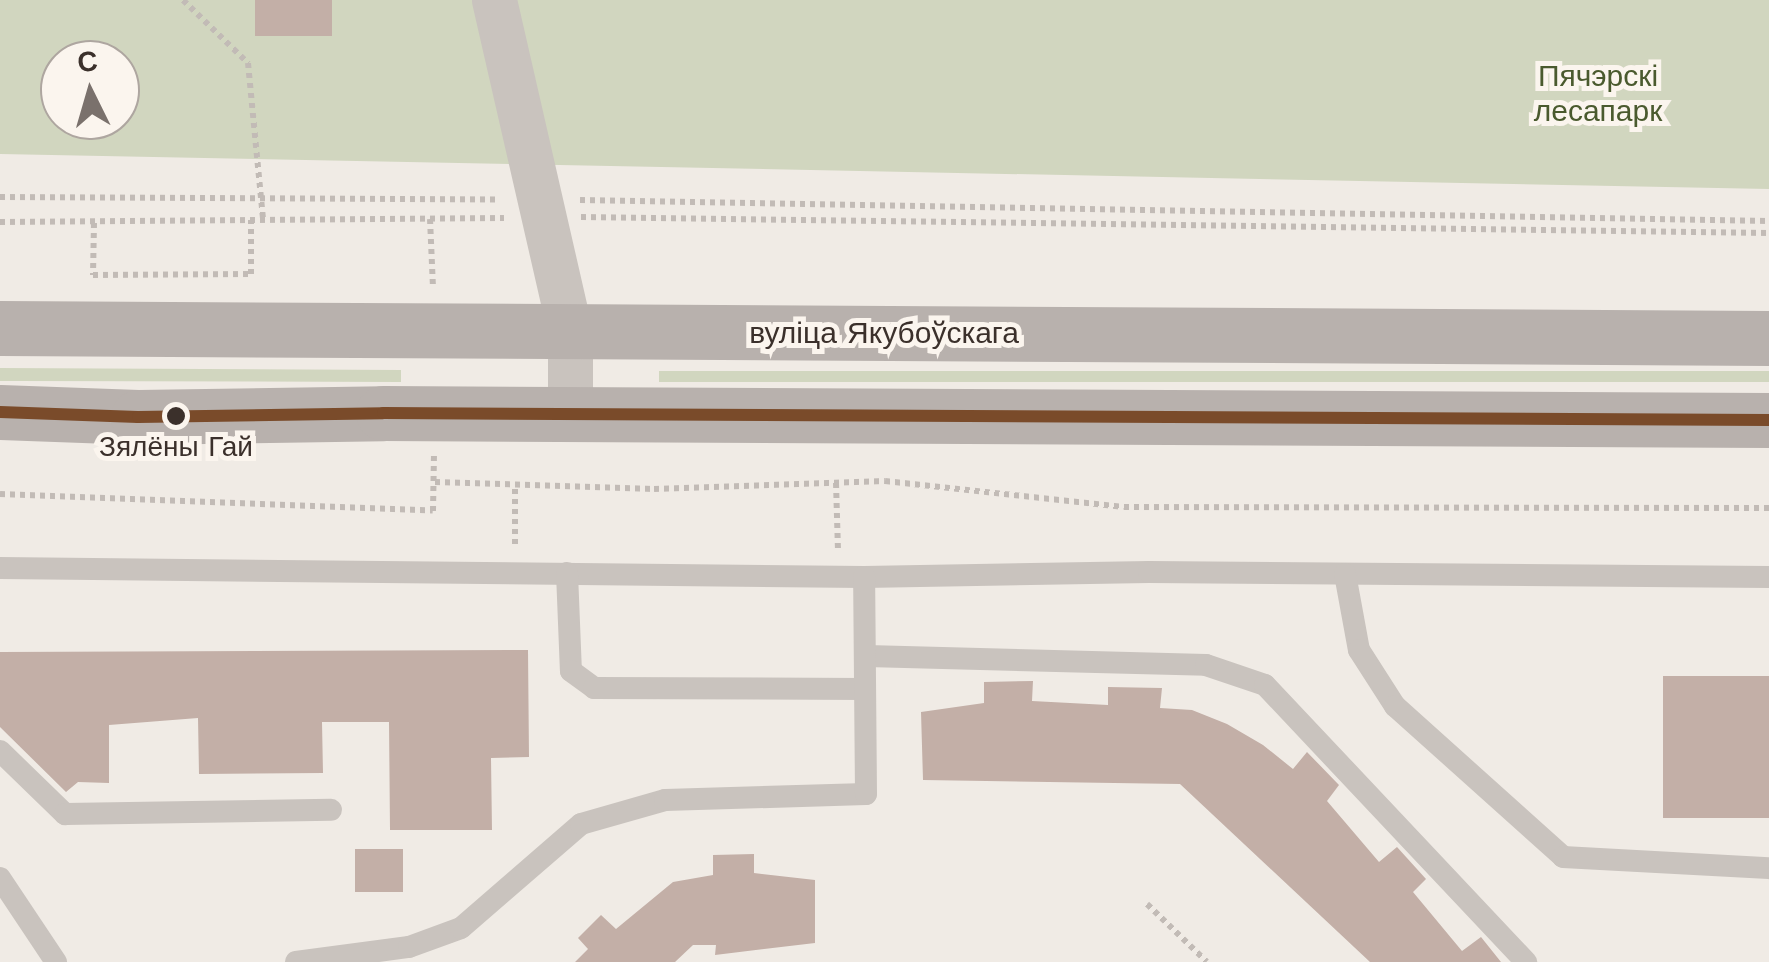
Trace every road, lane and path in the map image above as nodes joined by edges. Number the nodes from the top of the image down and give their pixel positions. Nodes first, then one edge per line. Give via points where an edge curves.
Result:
1 (182, 0) edge
2 (494, 0) edge
3 (0, 197) edge
4 (263, 198) junction
5 (543, 209) junction
6 (251, 220) junction
7 (263, 220) junction
8 (1769, 221) edge
9 (0, 222) edge
10 (94, 223) junction
11 (1769, 234) edge
12 (0, 328) edge
13 (570, 331) junction
14 (1769, 338) edge
15 (0, 412) edge
16 (570, 416) junction
17 (1769, 420) edge
18 (836, 483) junction
19 (515, 485) junction
20 (0, 494) edge
21 (1769, 508) edge
22 (0, 568) edge
23 (514, 571) junction
24 (567, 574) junction
25 (1345, 574) junction
26 (839, 576) junction
27 (864, 577) junction
28 (1769, 577) edge
29 (867, 656) junction
30 (865, 689) junction
31 (0, 751) edge
32 (331, 810) dead end
33 (1769, 868) edge
34 (0, 878) edge
35 (1147, 904) dead end
36 (56, 962) edge
37 (296, 962) edge
38 (1206, 962) edge
39 (1526, 962) edge

1 - 4 path via 248,63
2 - 5 street
3 - 4 path
4 - 5 path
4 - 7 path
5 - 7 path
5 - 8 path
5 - 11 path
5 - 13 street
6 - 7 path
6 - 10 path
6 - 10 path via 251,274 93,275
9 - 10 path
12 - 13 main road, вуліца Якубоўскага
13 - 14 main road, вуліца Якубоўскага
13 - 16 street
15 - 16 main road via 138,418
16 - 17 main road
18 - 19 path
18 - 21 path via 885,481 1124,507
18 - 26 path
19 - 20 path via 434,482 433,510
19 - 23 path
22 - 23 lane
23 - 24 lane
24 - 26 lane
24 - 30 lane via 571,672 594,688
25 - 27 lane
25 - 28 lane
25 - 33 lane via 1358,650 1395,706 1563,857
26 - 27 lane
27 - 29 lane
29 - 30 lane
29 - 39 lane via 1206,665 1265,686
30 - 37 lane via 866,794 666,800 580,824 461,928 409,947
31 - 32 lane via 65,814
34 - 36 lane
35 - 38 path

